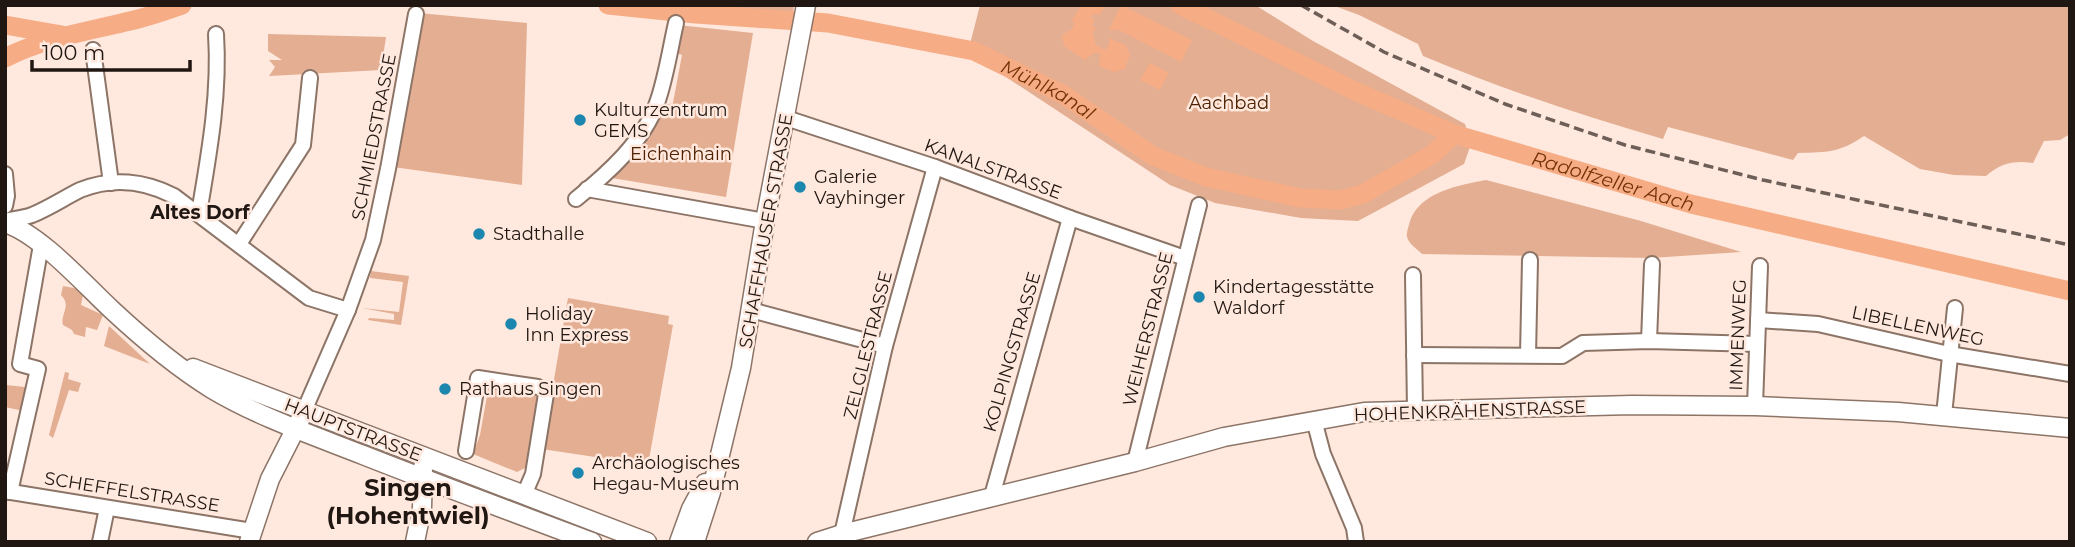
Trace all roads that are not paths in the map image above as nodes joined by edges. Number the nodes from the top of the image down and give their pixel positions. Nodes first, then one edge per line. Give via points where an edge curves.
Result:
1 (805, 7) edge
2 (416, 14) dead end
3 (676, 23) dead end
4 (216, 34) dead end
5 (93, 50) dead end
6 (310, 78) dead end
7 (786, 118) junction
8 (935, 167) junction
9 (5, 174) edge
10 (111, 183) junction
11 (1199, 205) dead end
12 (5, 206) edge
13 (199, 214) junction
14 (1070, 218) junction
15 (765, 221) junction
16 (5, 222) edge
17 (239, 244) junction
18 (41, 245) junction
19 (1185, 258) junction
20 (1530, 260) dead end
21 (1651, 264) dead end
22 (1760, 265) dead end
23 (1413, 275) dead end
24 (1955, 308) dead end
25 (348, 310) junction
26 (751, 310) junction
27 (1759, 320) junction
28 (1649, 341) junction
29 (1757, 344) junction
30 (886, 346) junction
31 (1949, 354) junction
32 (1414, 355) junction
33 (1528, 355) junction
34 (176, 362) junction
35 (2070, 374) edge
36 (1755, 406) junction
37 (1415, 410) junction
38 (304, 411) junction
39 (1944, 415) junction
40 (1314, 420) junction
41 (2070, 428) edge
42 (296, 429) junction
43 (466, 451) dead end
44 (719, 455) junction
45 (423, 457) junction
46 (1135, 462) junction
47 (424, 479) junction
48 (452, 491) junction
49 (8, 492) edge
50 (524, 495) junction
51 (992, 496) junction
52 (107, 508) junction
53 (422, 508) junction
54 (251, 536) edge
55 (101, 537) edge
56 (570, 538) edge
57 (834, 538) edge
58 (415, 542) edge
59 (592, 542) edge
60 (647, 542) edge
61 (679, 542) edge
62 (695, 542) edge
63 (817, 542) edge
64 (1356, 542) edge

1 - 7 main road, SCHAFFHAUSER STRASSE
2 - 25 street, SCHMIEDSTRASSE via 375,231
3 - 15 street via 649,120 633,144 582,194
4 - 13 street via 213,130
5 - 10 street
6 - 17 street via 303,145
7 - 8 street, KANALSTRASSE
7 - 15 main road, SCHAFFHAUSER STRASSE
8 - 14 street, KANALSTRASSE
8 - 30 street, ZELGLESTRASSE
9 - 12 street
10 - 13 street via 136,181 158,188
10 - 16 street via 84,189 32,215
11 - 19 street, WEIHERSTRASSE
13 - 17 street
14 - 19 street, KANALSTRASSE
14 - 51 street, KOLPINGSTRASSE
15 - 26 main road, SCHAFFHAUSER STRASSE
16 - 18 main road, HAUPTSTRASSE
17 - 25 street via 309,298
18 - 34 main road, HAUPTSTRASSE
18 - 49 street via 20,365 38,369
19 - 46 street, WEIHERSTRASSE
20 - 33 street
21 - 28 street
22 - 27 street, IMMENWEG
23 - 32 street
24 - 31 street
25 - 38 street, SCHMIEDSTRASSE
26 - 30 street
26 - 44 main road, SCHAFFHAUSER STRASSE
27 - 29 street, IMMENWEG
27 - 31 street, LIBELLENWEG via 1818,324
28 - 29 street
28 - 33 street via 1583,343 1562,356
29 - 36 street, IMMENWEG
30 - 57 street, ZELGLESTRASSE
31 - 35 street, LIBELLENWEG
31 - 39 street
32 - 33 street
32 - 37 street
34 - 38 main road, HAUPTSTRASSE
34 - 42 main road, HAUPTSTRASSE via 230,399
36 - 37 main road, HOHENKRÄHENSTRASSE
36 - 39 main road, HOHENKRÄHENSTRASSE
37 - 40 main road, HOHENKRÄHENSTRASSE
38 - 42 main road
38 - 45 main road, HAUPTSTRASSE
39 - 41 main road, HOHENKRÄHENSTRASSE
40 - 46 main road, HOHENKRÄHENSTRASSE via 1224,437
40 - 64 street
42 - 47 main road, HAUPTSTRASSE
42 - 54 main road via 270,479
43 - 50 street via 478,377 542,391 533,474
44 - 61 main road, SCHAFFHAUSER STRASSE
44 - 62 main road, SCHAFFHAUSER STRASSE
45 - 47 main road
45 - 50 main road, HAUPTSTRASSE
46 - 51 main road, HOHENKRÄHENSTRASSE
47 - 48 main road, HAUPTSTRASSE
47 - 53 main road
48 - 53 main road via 436,496
48 - 56 main road, HAUPTSTRASSE
49 - 52 street, SCHEFFELSTRASSE
50 - 60 main road, HAUPTSTRASSE
51 - 57 main road, HOHENKRÄHENSTRASSE
52 - 54 street, SCHEFFELSTRASSE
52 - 55 street
53 - 58 main road
56 - 59 main road, HAUPTSTRASSE
57 - 63 main road, HOHENKRÄHENSTRASSE

